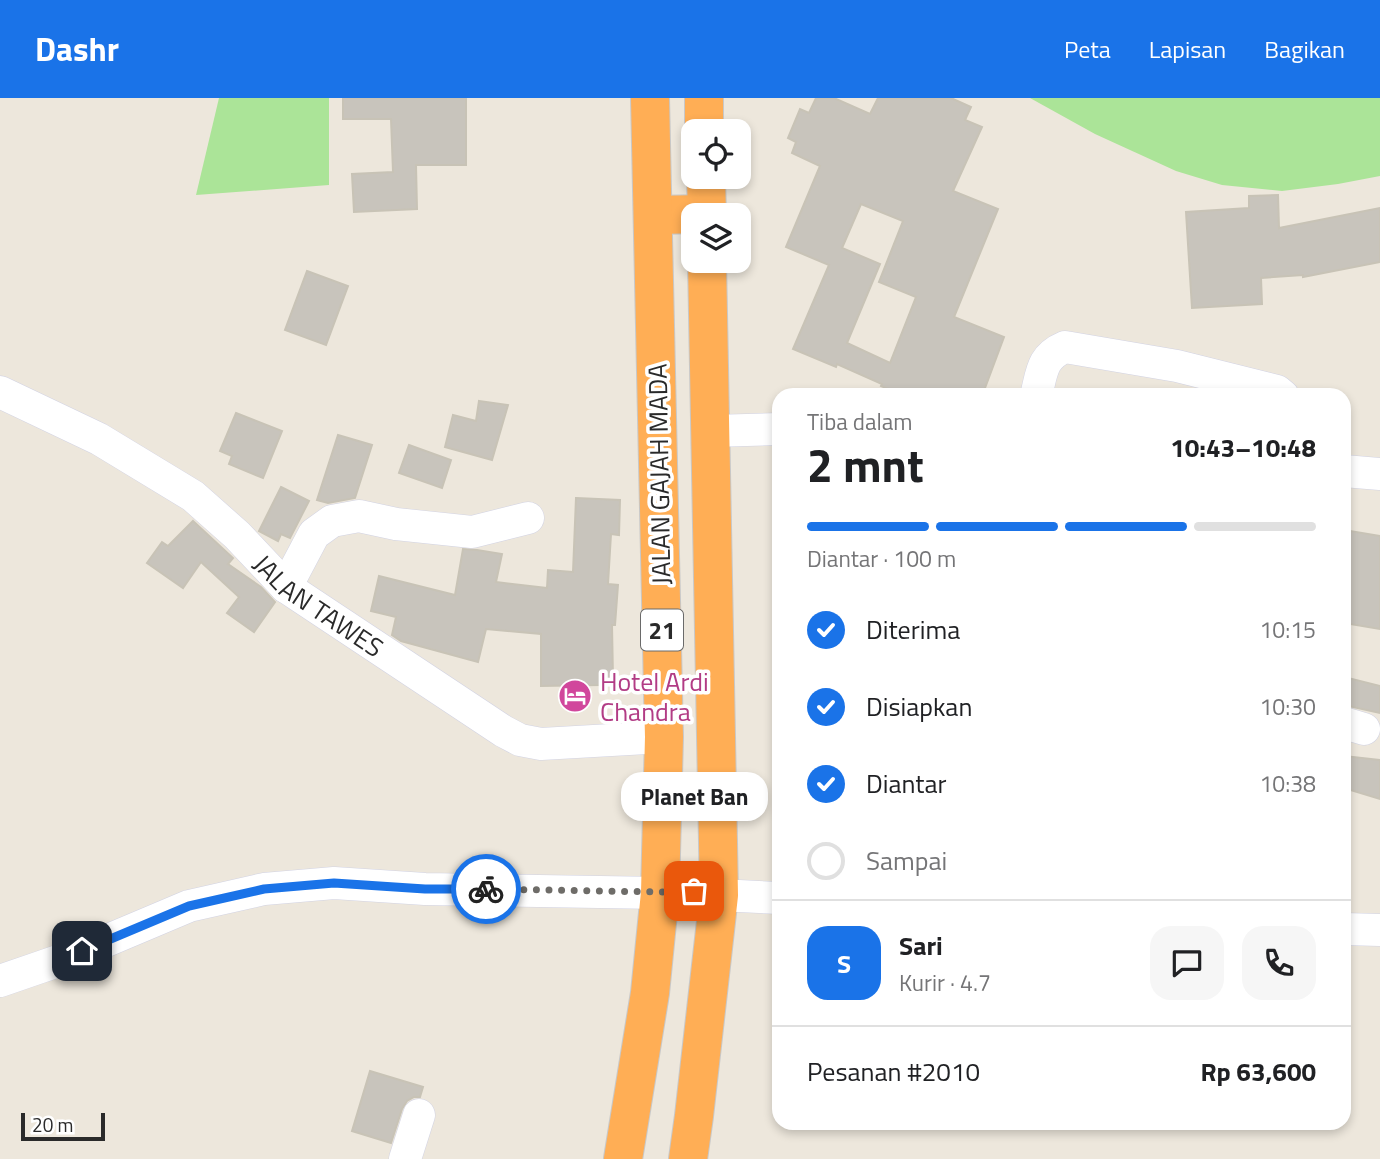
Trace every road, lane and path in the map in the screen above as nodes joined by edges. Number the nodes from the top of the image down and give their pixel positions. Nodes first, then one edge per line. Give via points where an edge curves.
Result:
1 (650, 98) edge
2 (704, 98) edge
3 (704, 119) edge
4 (706, 202) edge
5 (653, 215) junction
6 (707, 273) edge
7 (1038, 388) edge
8 (1266, 388) edge
9 (0, 392) edge
10 (772, 429) edge
11 (712, 431) junction
12 (1351, 472) edge
13 (1380, 474) edge
14 (528, 518) dead end
15 (286, 587) junction
16 (664, 737) junction
17 (660, 892) junction
18 (719, 895) junction
19 (772, 898) edge
20 (1351, 929) edge
21 (1380, 930) edge
22 (0, 981) edge
23 (419, 1115) dead end
24 (405, 1159) edge
25 (623, 1159) edge
26 (688, 1159) edge

1 - 5 highway, JALAN GAJAH MADA / 21
2 - 3 highway
4 - 5 highway
5 - 16 highway, JALAN GAJAH MADA / 21
6 - 11 highway, JALAN GAJAH MADA / 21
7 - 8 street via 1046,361 1065,347 1177,366
9 - 15 street, JALAN TAWES via 99,439 193,496
10 - 11 street
11 - 18 highway, JALAN GAJAH MADA / 21
12 - 13 street
14 - 15 street via 472,532 359,516 332,521 314,534
15 - 16 street, JALAN TAWES via 520,740 541,744
16 - 17 highway, JALAN GAJAH MADA / 21
17 - 18 street
17 - 22 street via 334,883 264,889 189,906
17 - 25 highway, JALAN GAJAH MADA / 21 via 650,993
18 - 19 street
18 - 26 highway, JALAN GAJAH MADA / 21
20 - 21 street
23 - 24 street

